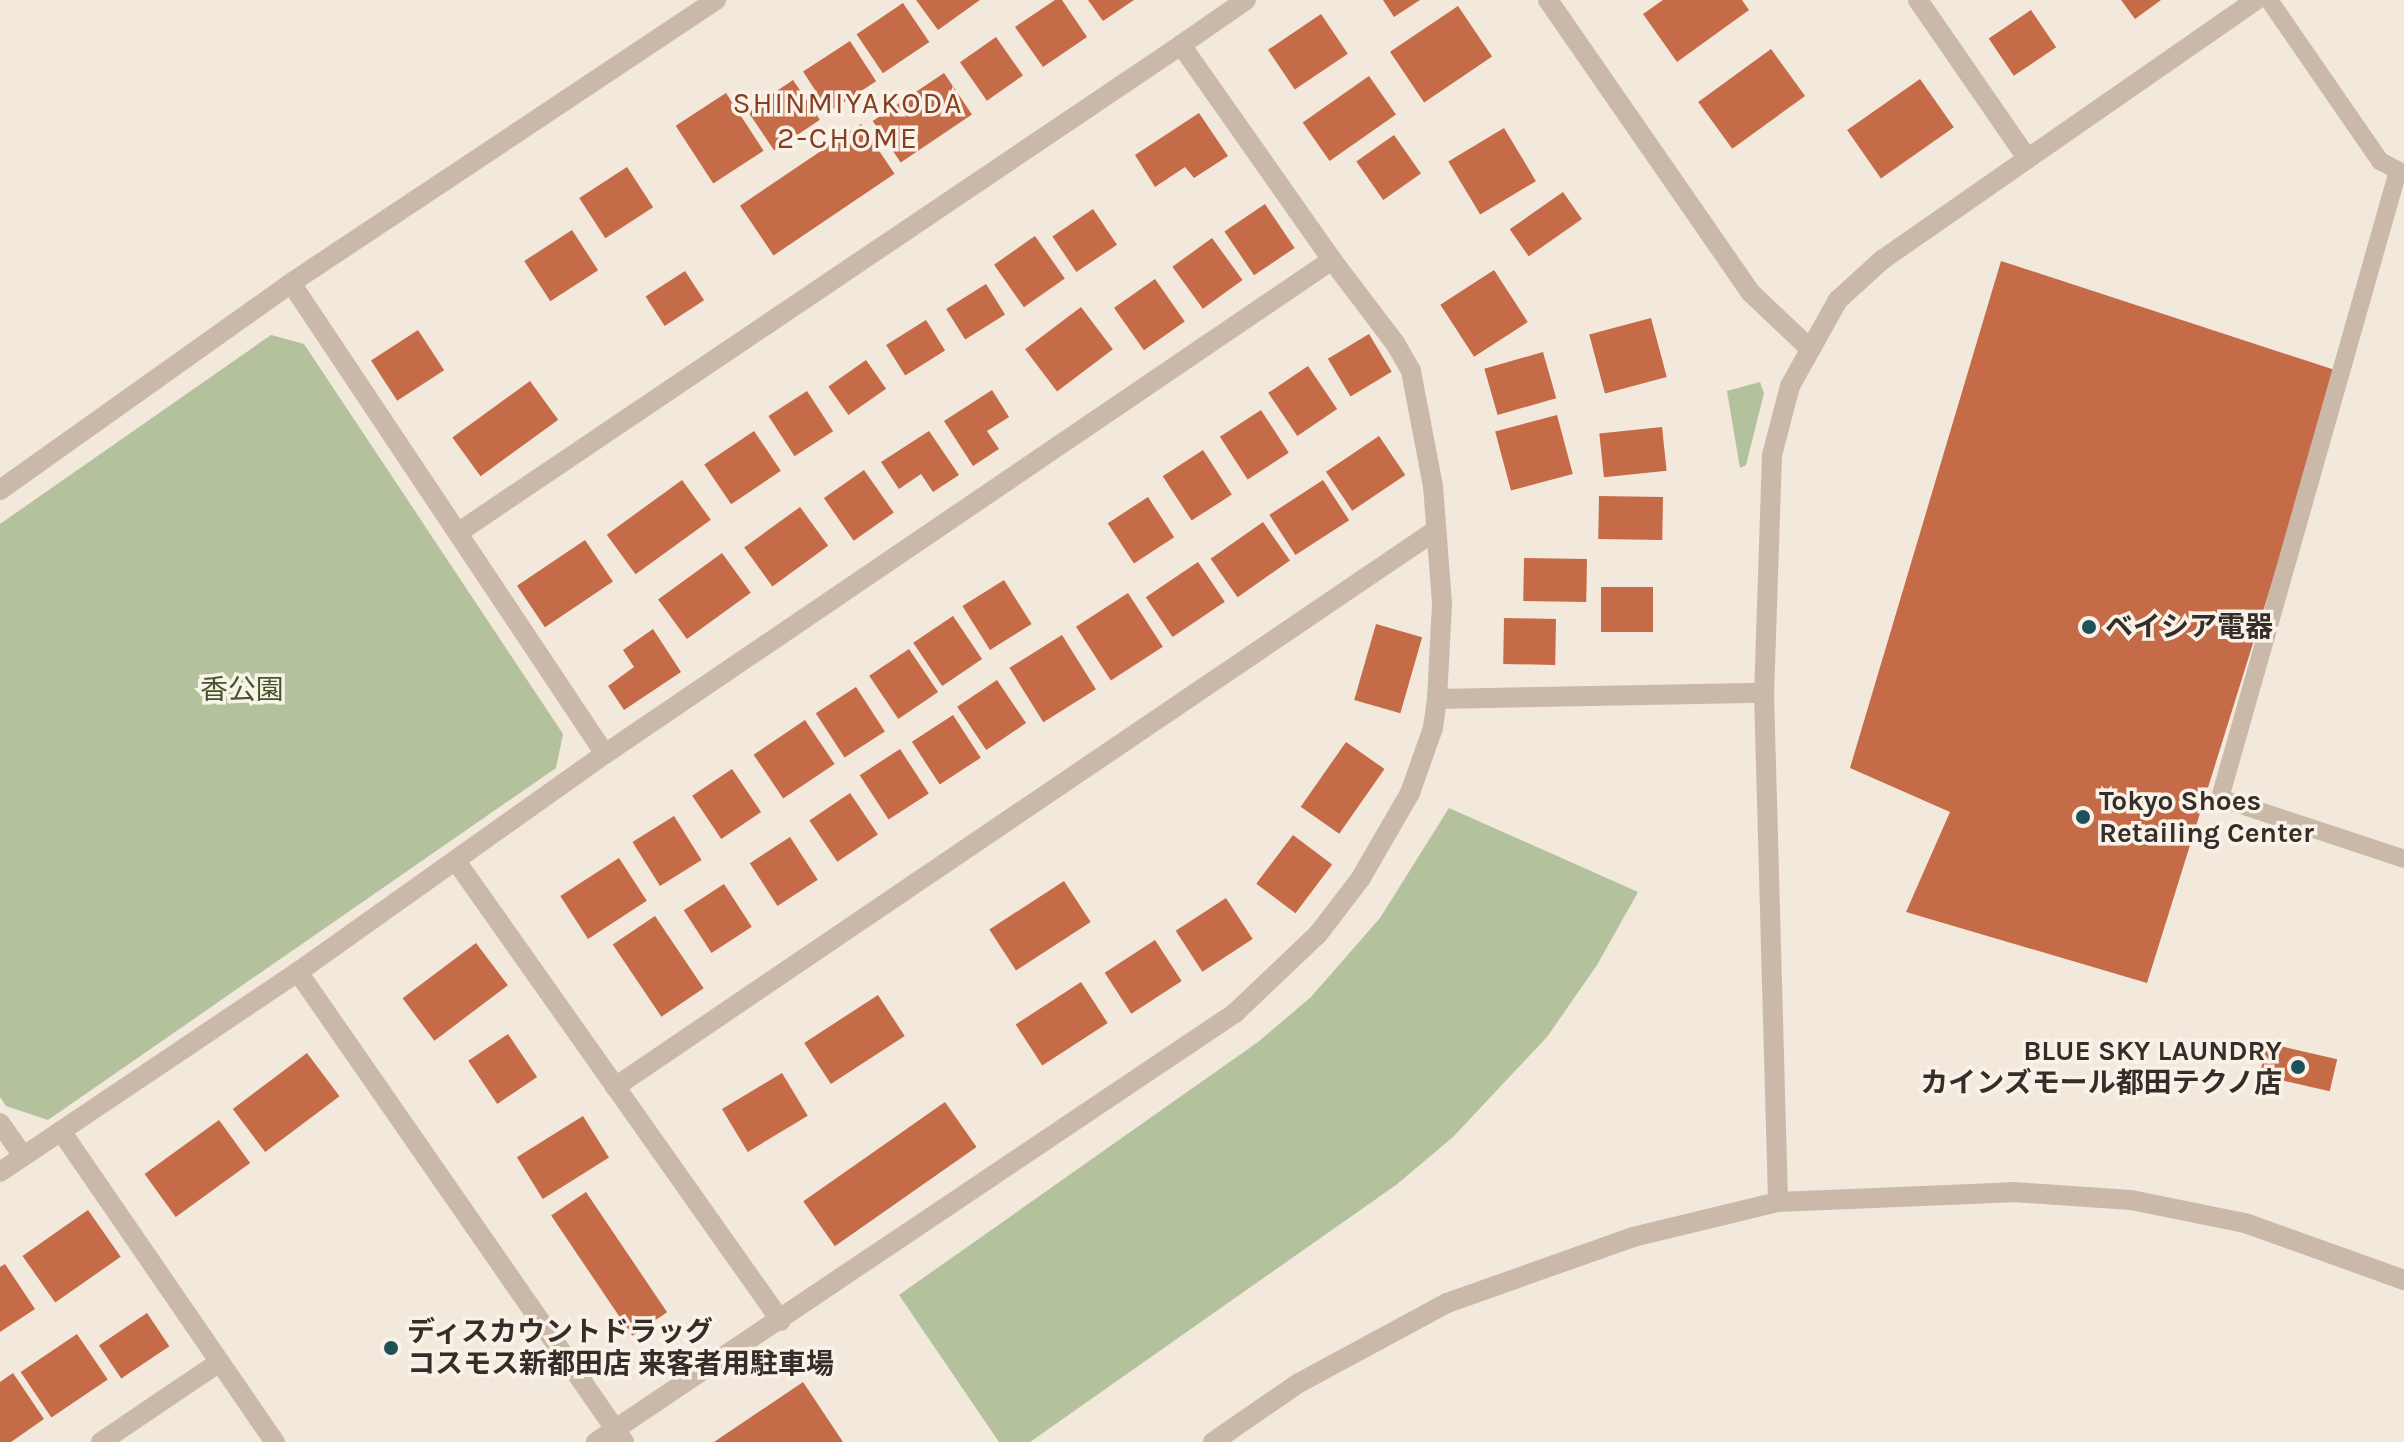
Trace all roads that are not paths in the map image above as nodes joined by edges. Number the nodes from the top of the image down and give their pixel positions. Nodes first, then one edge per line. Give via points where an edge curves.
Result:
1 (716, 0) edge
2 (1246, 0) edge
3 (1548, 0) edge
4 (1918, 0) edge
5 (2256, 0) edge
6 (2269, 0) edge
7 (1181, 45) junction
8 (2027, 158) junction
9 (2401, 172) edge
10 (1332, 260) junction
11 (291, 283) junction
12 (1808, 347) junction
13 (0, 490) edge
14 (1436, 530) junction
15 (459, 532) junction
16 (1764, 693) junction
17 (1437, 699) junction
18 (605, 754) junction
19 (2404, 859) edge
20 (456, 861) junction
21 (298, 972) junction
22 (615, 1087) junction
23 (0, 1123) edge
24 (61, 1131) junction
25 (23, 1156) junction
26 (0, 1172) edge
27 (1778, 1202) junction
28 (2404, 1280) edge
29 (781, 1321) junction
30 (218, 1363) junction
31 (619, 1436) edge
32 (101, 1442) edge
33 (275, 1442) edge
34 (596, 1442) edge
35 (1213, 1442) edge

1 - 11 street
2 - 7 street
3 - 12 street via 1750,292
4 - 8 street
5 - 8 street
6 - 9 lane via 2380,161
7 - 10 street
7 - 15 street
8 - 12 street via 1883,259 1838,300
9 - 19 lane via 2220,798
10 - 14 street via 1411,371
10 - 18 street
11 - 13 street
11 - 15 street
12 - 16 street via 1790,386 1772,455
14 - 17 street via 1442,604
14 - 22 street
15 - 18 street
16 - 17 street
16 - 27 street
17 - 29 street via 1415,778 1391,828 1361,878 1296,957 1235,1013
18 - 20 street
20 - 21 street
20 - 22 street
21 - 24 street
21 - 31 street
22 - 29 street
23 - 25 street
24 - 25 street
24 - 30 street
25 - 26 street
27 - 28 street via 2013,1192 2131,1200 2245,1223
27 - 35 street via 1633,1237 1447,1303 1299,1383
29 - 31 street
30 - 32 street
30 - 33 street
31 - 34 street

